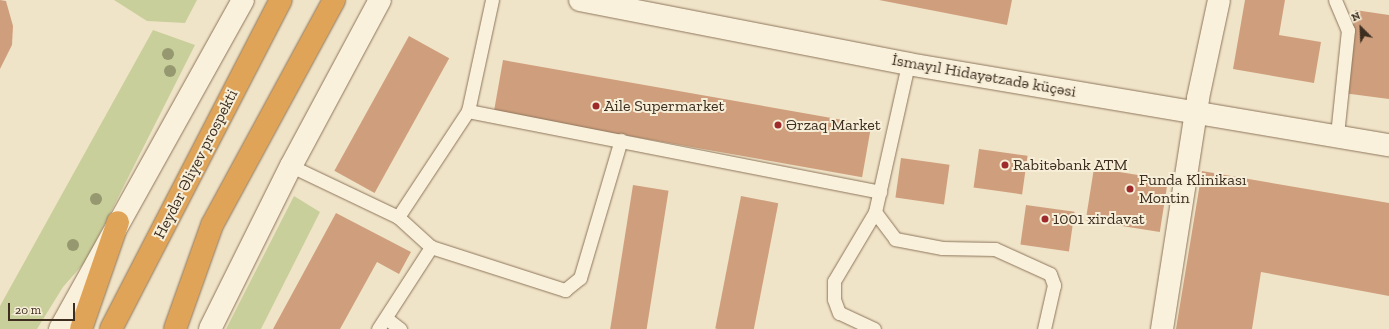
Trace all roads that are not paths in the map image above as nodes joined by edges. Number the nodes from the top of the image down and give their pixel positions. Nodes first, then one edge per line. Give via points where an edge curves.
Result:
1 (243, 0) edge
2 (281, 0) edge
3 (334, 0) edge
4 (380, 0) edge
5 (492, 0) edge
6 (580, 0) edge
7 (1219, 0) edge
8 (1335, 0) edge
9 (642, 5) edge
10 (908, 64) junction
11 (468, 111) junction
12 (1196, 111) junction
13 (1337, 135) junction
14 (621, 140) junction
15 (1389, 145) edge
16 (291, 166) junction
17 (880, 192) junction
18 (875, 212) junction
19 (398, 217) junction
20 (118, 222) junction
21 (212, 225) junction
22 (430, 247) junction
23 (386, 318) junction
24 (60, 329) edge
25 (81, 329) edge
26 (112, 329) edge
27 (161, 329) edge
28 (175, 329) edge
29 (210, 329) edge
30 (378, 329) edge
31 (400, 329) edge
32 (874, 329) edge
33 (1044, 329) edge
34 (1162, 329) edge

1 - 20 street
2 - 26 highway, Heydər Əliyev prospekti
3 - 21 highway
4 - 16 street
5 - 11 lane
6 - 9 street, İsmayıl Hidayətzadə küçəsi
7 - 12 street
8 - 13 lane via 1348,30
9 - 10 street, İsmayıl Hidayətzadə küçəsi
10 - 12 street, İsmayıl Hidayətzadə küçəsi
10 - 17 lane
11 - 14 lane
11 - 19 lane
12 - 13 street, İsmayıl Hidayətzadə küçəsi
12 - 34 street
13 - 15 street, İsmayıl Hidayətzadə küçəsi
14 - 17 lane
14 - 22 lane via 580,278 573,286 565,290
16 - 19 lane
16 - 29 street
17 - 18 lane
18 - 32 lane via 834,281 834,299 839,313
18 - 33 lane via 895,239 942,248 995,249 1050,274 1054,285
19 - 22 lane
20 - 24 street
20 - 25 highway
21 - 27 highway
21 - 28 highway
22 - 23 lane
23 - 30 lane
23 - 31 lane

